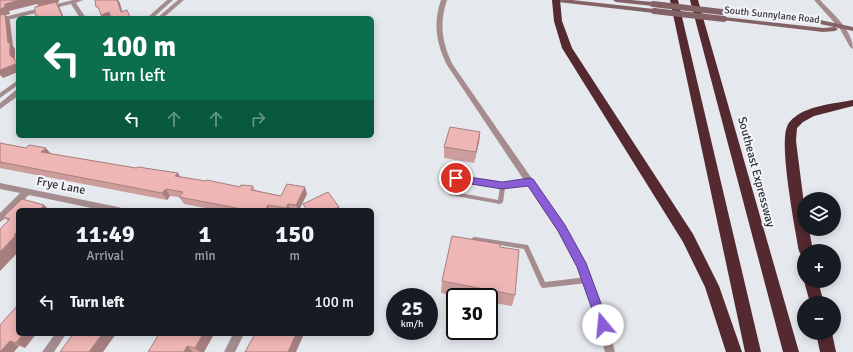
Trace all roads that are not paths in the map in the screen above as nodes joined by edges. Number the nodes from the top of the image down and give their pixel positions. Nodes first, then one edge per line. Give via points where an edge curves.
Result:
1 (80, 0) edge
2 (170, 0) edge
3 (181, 0) edge
4 (444, 0) edge
5 (557, 0) edge
6 (616, 0) edge
7 (674, 0) edge
8 (694, 0) edge
9 (817, 0) edge
10 (73, 2) junction
11 (16, 16) edge
12 (16, 16) edge
13 (82, 16) edge
14 (152, 16) edge
15 (162, 16) edge
16 (0, 20) edge
17 (842, 28) junction
18 (853, 29) edge
19 (853, 47) edge
20 (16, 83) edge
21 (2, 93) edge
22 (16, 93) edge
23 (16, 94) edge
24 (851, 104) edge
25 (0, 107) edge
26 (530, 182) junction
27 (0, 186) edge
28 (502, 186) junction
29 (27, 192) junction
30 (108, 208) edge
31 (0, 218) edge
32 (475, 240) edge
33 (805, 244) edge
34 (587, 280) junction
35 (59, 336) edge
36 (237, 336) edge
37 (825, 340) edge
38 (47, 352) edge
39 (229, 352) edge
40 (610, 352) edge
41 (734, 352) edge
42 (753, 352) edge
43 (791, 352) edge
44 (828, 352) edge

1 - 10 street
2 - 14 street
3 - 15 street
4 - 26 street via 438,29 443,52
5 - 17 main road, South Sunnylane Road, bridge via 823,30
5 - 41 highway via 558,21 567,48 688,238 712,286
6 - 17 main road, South Sunnylane Road, bridge via 820,22
7 - 42 highway
8 - 43 highway, Southeast Expressway
9 - 17 street
10 - 11 street
10 - 13 street
12 - 16 street
17 - 18 main road, South Sunnylane Road
17 - 19 street
20 - 21 street
21 - 22 street
23 - 25 street
24 - 33 highway via 804,116 795,123 791,133 798,207
26 - 28 lane
26 - 34 street via 561,228
27 - 29 street, Frye Lane
28 - 28 lane via 456,178 452,194 500,202
29 - 30 street, Frye Lane
29 - 31 street
32 - 34 lane via 526,247 543,285
34 - 40 street
35 - 38 street
36 - 39 street
37 - 44 highway

